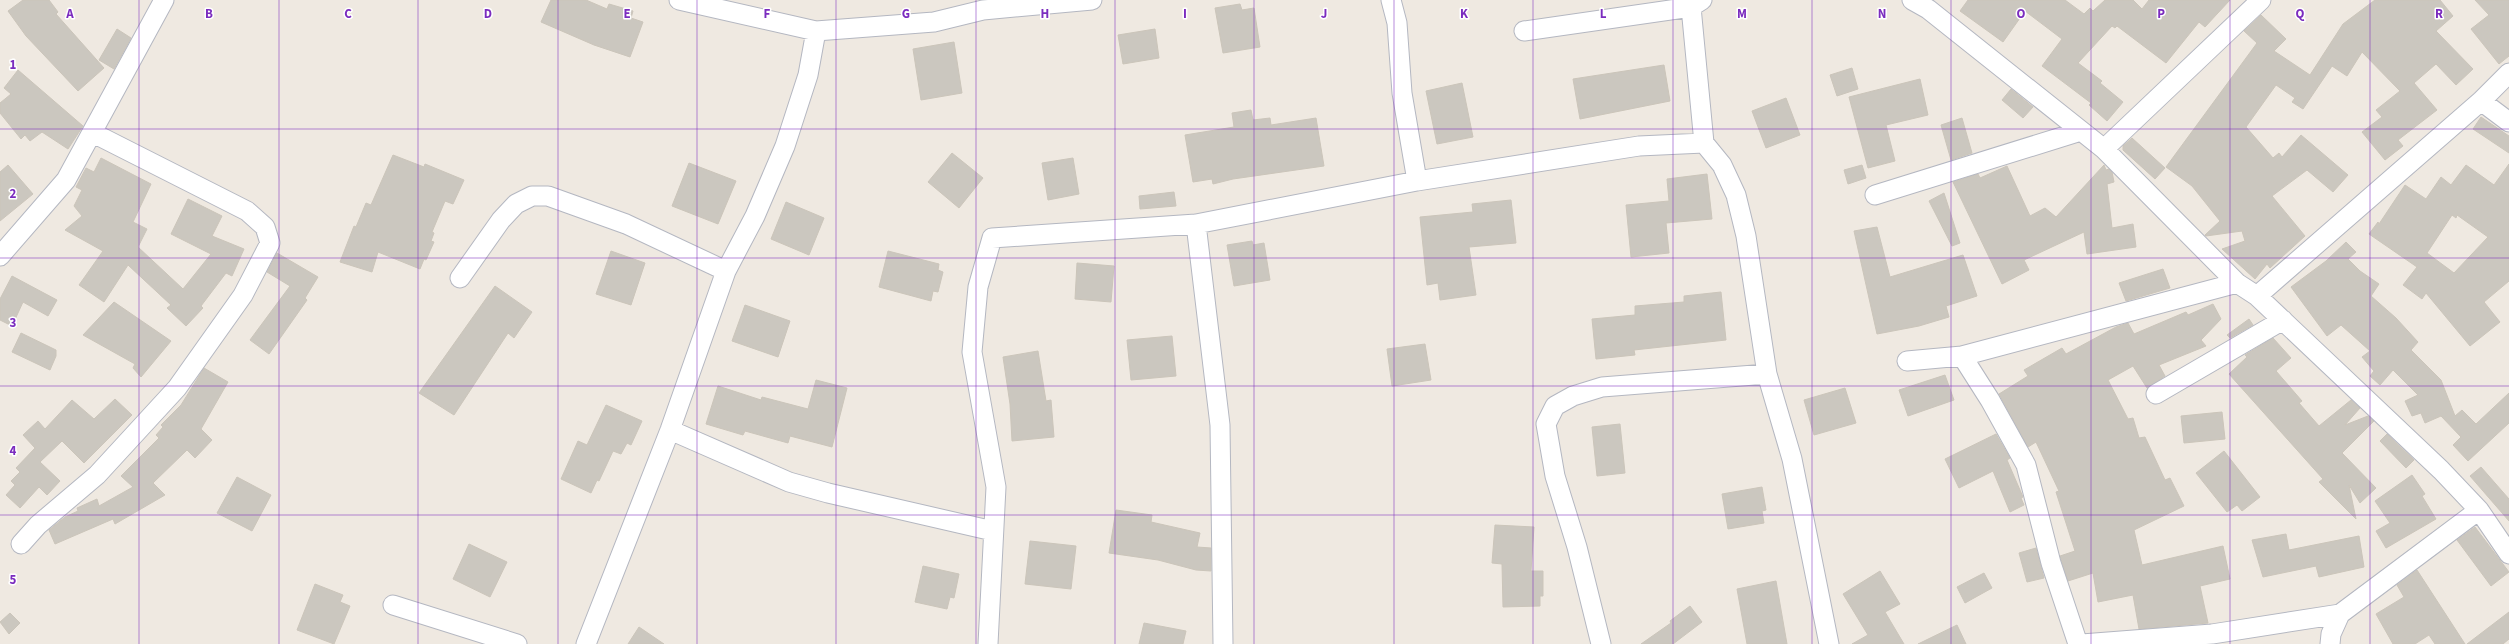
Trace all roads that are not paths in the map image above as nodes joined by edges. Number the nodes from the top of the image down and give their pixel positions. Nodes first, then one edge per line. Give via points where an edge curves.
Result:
1 (164, 0) edge
2 (679, 0) edge
3 (1092, 0) edge
4 (1391, 0) edge
5 (2262, 0) edge
6 (1926, 3) edge
7 (1696, 4) edge
8 (816, 31) junction
9 (1524, 31) dead end
10 (2509, 73) edge
11 (2481, 101) junction
12 (2509, 122) edge
13 (2081, 131) junction
14 (94, 133) junction
15 (1704, 143) junction
16 (2104, 149) junction
17 (1417, 181) junction
18 (1875, 195) dead end
19 (1196, 224) junction
20 (0, 256) edge
21 (726, 271) junction
22 (460, 278) dead end
23 (2237, 283) junction
24 (2257, 296) junction
25 (2282, 320) junction
26 (1962, 356) junction
27 (1907, 361) dead end
28 (1767, 374) junction
29 (2156, 394) dead end
30 (670, 430) junction
31 (2479, 510) junction
32 (993, 531) junction
33 (21, 544) dead end
34 (2509, 554) edge
35 (393, 605) dead end
36 (2340, 614) junction
37 (517, 644) edge
38 (586, 644) edge
39 (988, 644) edge
40 (1223, 644) edge
41 (1602, 644) edge
42 (1829, 644) edge
43 (2078, 644) edge
44 (2082, 644) edge
45 (2330, 644) edge

1 - 14 street
2 - 8 street
3 - 8 street via 983,10 934,22
4 - 17 street via 1397,23 1402,92
5 - 16 street
6 - 13 street
7 - 9 street
7 - 15 street
8 - 21 street via 808,75 785,146 755,216
10 - 11 street
11 - 12 street
11 - 24 street
13 - 16 street
13 - 18 street
14 - 20 street via 66,180
14 - 33 street via 247,211 264,227 270,243 243,295 177,388 97,475 38,525
15 - 17 street via 1639,146
15 - 28 street via 1722,165 1736,196 1746,236
16 - 23 street
17 - 19 street
19 - 32 street via 992,238 978,286 972,352 996,486
19 - 40 street via 1220,425
21 - 22 street via 626,224 548,196 532,196 516,204 501,220
21 - 30 street
23 - 24 street
23 - 26 street
24 - 25 street
25 - 29 street
25 - 31 street via 2441,470
26 - 27 street
26 - 43 street via 2026,465 2051,563
28 - 41 street via 1602,387 1573,396 1555,406 1546,424 1555,476 1577,547
28 - 42 street via 1792,459
30 - 32 street via 789,482
30 - 38 street
31 - 34 street
31 - 36 street
32 - 39 street
35 - 37 street
36 - 44 street via 2212,634
36 - 45 street via 2331,634

